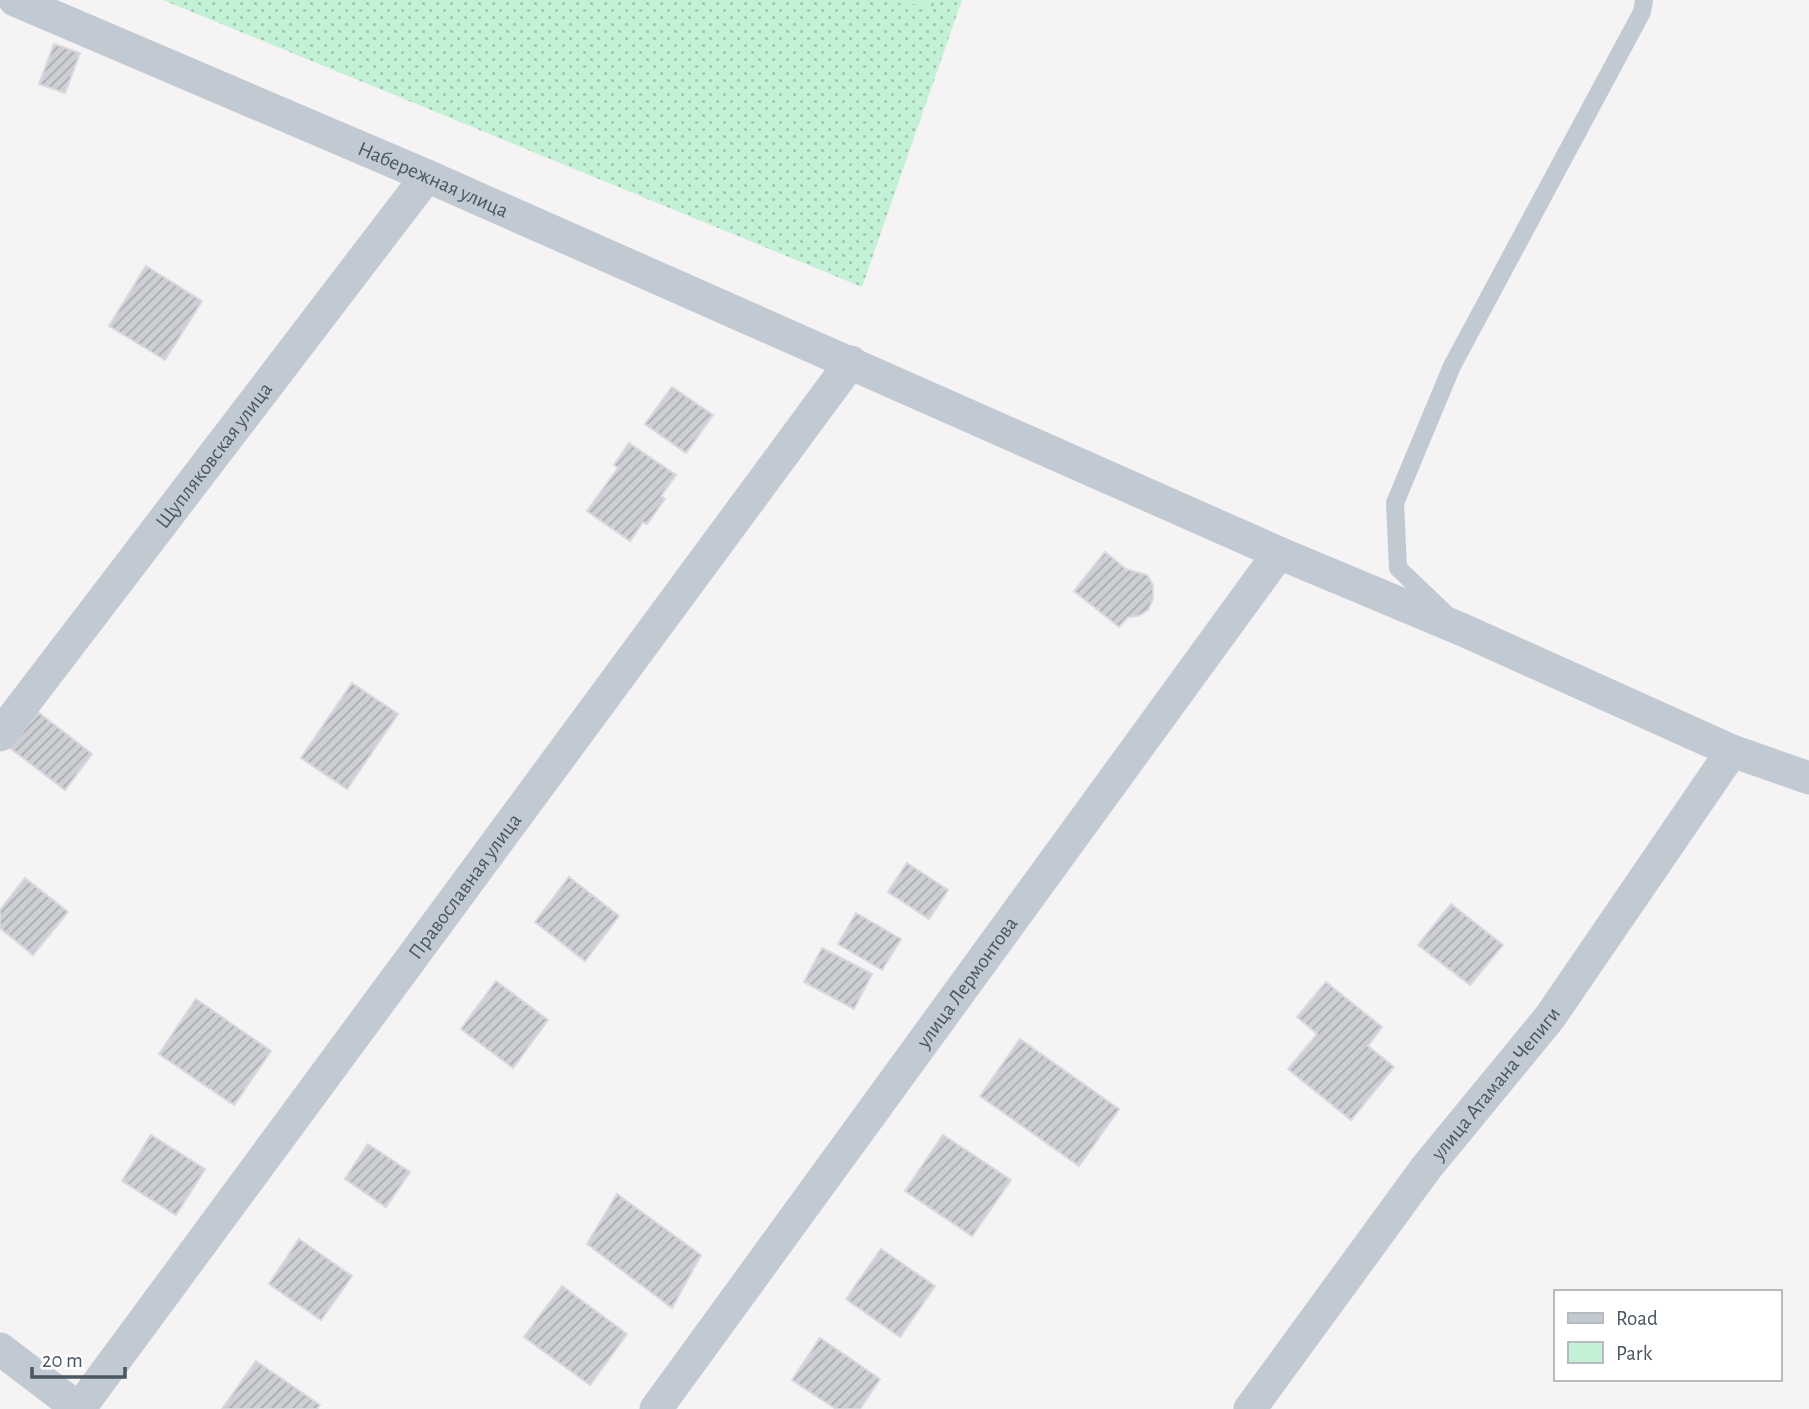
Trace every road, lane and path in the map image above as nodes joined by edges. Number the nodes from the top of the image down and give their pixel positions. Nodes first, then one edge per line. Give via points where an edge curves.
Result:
1 (15, 0) edge
2 (1644, 0) edge
3 (427, 176) junction
4 (851, 362) junction
5 (1279, 553) junction
6 (1463, 630) junction
7 (0, 735) edge
8 (1731, 751) junction
9 (1805, 768) edge
10 (0, 1349) edge
11 (79, 1409) edge
12 (656, 1409) edge
13 (1250, 1409) edge

1 - 3 street, Набережная улица
2 - 6 lane via 1642,12 1452,366 1395,503 1398,568
3 - 4 street, Набережная улица
3 - 7 street, Щупляковская улица
4 - 5 street, Набережная улица
4 - 11 street, Православная улица
5 - 6 street, Набережная улица
5 - 12 street, улица Лермонтова
6 - 8 street, Набережная улица
8 - 9 street, Набережная улица
8 - 13 street, улица Атамана Чепиги via 1550,1017 1426,1168
10 - 11 street

